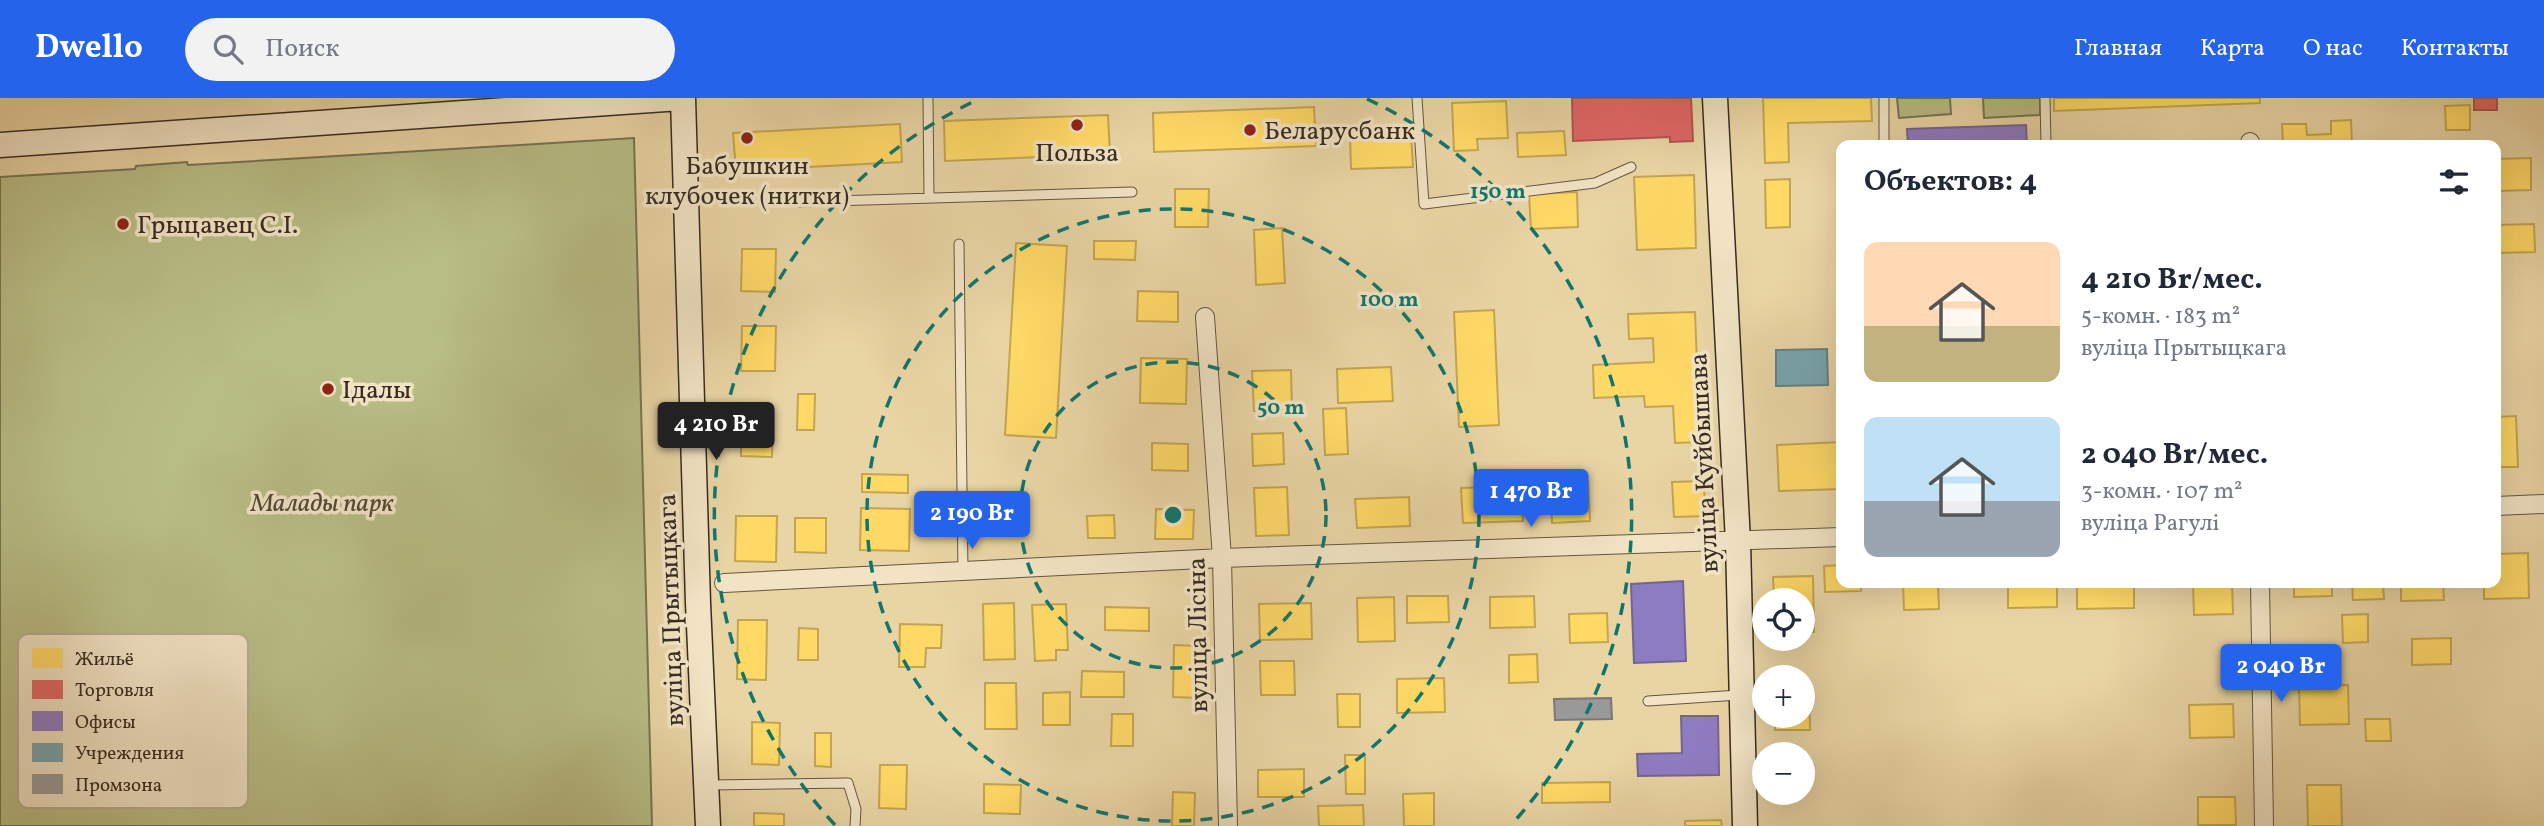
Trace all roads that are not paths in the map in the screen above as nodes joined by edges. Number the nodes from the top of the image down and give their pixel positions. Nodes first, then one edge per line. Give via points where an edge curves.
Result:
1 (681, 98) edge
2 (928, 98) edge
3 (1417, 98) edge
4 (1715, 98) edge
5 (1884, 98) edge
6 (2045, 98) edge
7 (1884, 140) edge
8 (2046, 140) edge
9 (0, 145) edge
10 (1631, 167) dead end
11 (1132, 192) dead end
12 (929, 198) junction
13 (799, 202) dead end
14 (959, 244) dead end
15 (1205, 317) dead end
16 (2544, 504) edge
17 (2501, 506) edge
18 (1836, 537) edge
19 (1738, 541) junction
20 (1222, 558) junction
21 (963, 571) junction
22 (724, 583) dead end
23 (2260, 588) edge
24 (1741, 695) junction
25 (1647, 701) dead end
26 (708, 785) junction
27 (708, 826) edge
28 (855, 826) edge
29 (1228, 826) edge
30 (1745, 826) edge
31 (2264, 826) edge

1 - 9 main road
1 - 26 main road, вуліца Прытыцкага
2 - 12 lane
3 - 10 lane via 1424,204 1595,183
4 - 19 main road, вуліца Куйбышава
5 - 7 lane
6 - 8 lane
11 - 12 lane
12 - 13 lane
14 - 21 lane
15 - 20 street, вуліца Лісіна
16 - 17 street
18 - 19 street
19 - 20 street
19 - 24 main road, вуліца Куйбышава
20 - 21 street
20 - 29 street, вуліца Лісіна
21 - 22 street
23 - 31 street
24 - 25 lane
24 - 30 main road, вуліца Куйбышава
26 - 27 main road, вуліца Прытыцкага
26 - 28 lane via 848,783 856,808

